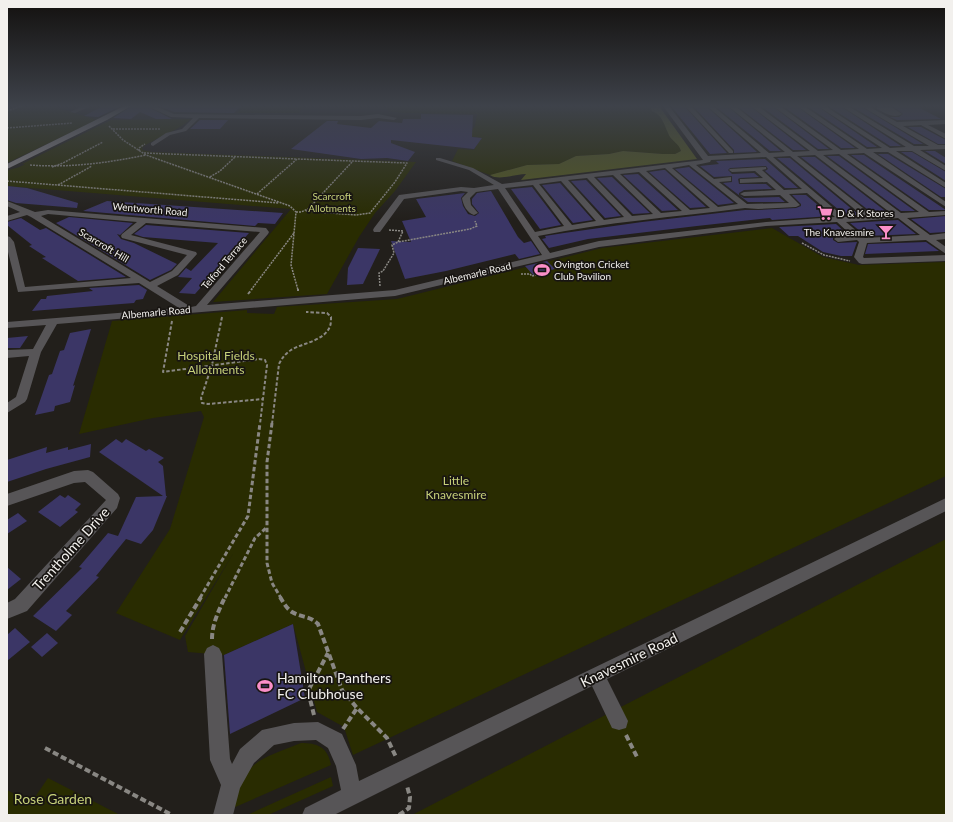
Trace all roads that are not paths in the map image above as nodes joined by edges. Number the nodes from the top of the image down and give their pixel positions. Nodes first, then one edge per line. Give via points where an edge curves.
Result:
1 (54, 144) edge
2 (695, 144) edge
3 (727, 144) edge
4 (751, 144) edge
5 (779, 144) edge
6 (805, 144) edge
7 (830, 144) edge
8 (857, 144) edge
9 (880, 144) edge
10 (905, 144) edge
11 (931, 144) edge
12 (946, 147) edge
13 (937, 148) junction
14 (912, 149) junction
15 (865, 150) junction
16 (889, 150) junction
17 (731, 152) dead end
18 (841, 152) junction
19 (816, 153) junction
20 (946, 153) edge
21 (791, 154) junction
22 (768, 156) junction
23 (438, 159) dead end
24 (707, 160) junction
25 (690, 163) junction
26 (666, 166) junction
27 (7, 167) edge
28 (781, 167) junction
29 (756, 168) junction
30 (640, 169) junction
31 (946, 169) edge
32 (732, 170) dead end
33 (614, 172) junction
34 (588, 175) junction
35 (562, 178) junction
36 (728, 179) dead end
37 (768, 180) junction
38 (713, 181) junction
39 (743, 181) dead end
40 (534, 182) junction
41 (500, 186) junction
42 (946, 186) edge
43 (474, 190) junction
44 (809, 191) junction
45 (782, 192) junction
46 (744, 194) dead end
47 (946, 195) edge
48 (933, 196) junction
49 (7, 203) edge
50 (468, 204) junction
51 (946, 205) edge
52 (458, 206) dead end
53 (746, 206) junction
54 (717, 210) junction
55 (474, 213) road end
56 (689, 213) junction
57 (946, 213) edge
58 (30, 214) junction
59 (928, 215) junction
60 (660, 216) junction
61 (899, 216) junction
62 (870, 218) junction
63 (630, 219) junction
64 (7, 220) edge
65 (144, 220) junction
66 (841, 220) junction
67 (601, 222) junction
68 (569, 227) junction
69 (377, 230) road end
70 (265, 232) joint
71 (533, 235) junction
72 (946, 236) edge
73 (928, 238) junction
74 (7, 239) edge
75 (838, 239) dead end
76 (861, 239) junction
77 (946, 251) edge
78 (547, 256) junction
79 (946, 258) edge
80 (140, 280) junction
81 (149, 286) junction
82 (200, 308) junction
83 (188, 309) junction
84 (54, 320) junction
85 (7, 324) edge
86 (36, 352) junction
87 (7, 354) edge
88 (7, 409) edge
89 (7, 500) edge
90 (946, 504) edge
91 (7, 611) edge
92 (213, 654) road end
93 (596, 675) junction
94 (619, 720) road end
95 (231, 785) junction
96 (352, 795) junction
97 (222, 815) edge
98 (312, 815) edge

1 - 27 main road
2 - 24 street
3 - 17 street
4 - 22 street
5 - 21 street
6 - 19 street
7 - 18 street
8 - 15 street
9 - 16 street
10 - 14 street
11 - 13 street
12 - 13 street
13 - 14 street
13 - 20 street
14 - 16 street
14 - 31 street
15 - 16 street
15 - 18 street
15 - 48 street
16 - 42 street
18 - 19 street
18 - 59 street
19 - 21 street
19 - 61 street
21 - 22 street
21 - 62 street
22 - 24 street
22 - 28 street
23 - 41 street via 471,169
24 - 25 street
25 - 26 street
25 - 38 street
26 - 30 street
26 - 54 street
28 - 29 street
28 - 44 street
29 - 32 street
29 - 37 street
30 - 33 street
30 - 56 street
33 - 34 street
33 - 60 street
34 - 35 street
34 - 63 street
35 - 40 street
35 - 67 street
36 - 38 street
37 - 39 street
37 - 45 street
38 - 53 street
40 - 41 street
40 - 68 street
41 - 43 street
41 - 71 street
43 - 50 street via 466,198
43 - 69 street via 461,189 402,197
44 - 45 street
44 - 66 street
45 - 46 street
45 - 53 street via 796,205
47 - 48 street
48 - 51 street
49 - 58 street, Scarcroft Hill
50 - 52 street
50 - 55 street
53 - 54 street
54 - 56 street
56 - 60 street
57 - 59 street, Albemarle Road
58 - 64 street, Wentworth Road
58 - 65 street, Wentworth Road via 48,212
58 - 80 street, Scarcroft Hill
59 - 61 street, Albemarle Road
60 - 63 street
61 - 62 street, Albemarle Road
61 - 73 street
62 - 66 street, Albemarle Road
63 - 67 street
65 - 70 street, Wentworth Road
65 - 81 street via 125,236 193,254 175,273
66 - 76 street
66 - 78 street, Albemarle Road via 766,224 599,244
67 - 68 street
68 - 71 street
70 - 82 street, Telford Terrace
71 - 78 street
72 - 73 street
73 - 76 street
73 - 77 street
74 - 80 street via 10,242 21,290
75 - 76 street
76 - 79 street via 858,257 862,261
78 - 82 street, Albemarle Road via 395,293
80 - 81 street, Scarcroft Hill
81 - 83 street, Scarcroft Hill
82 - 83 street, Albemarle Road
83 - 84 street, Albemarle Road
84 - 85 street, Albemarle Road
84 - 86 street
86 - 87 street
86 - 88 street via 21,399
89 - 91 street, Trentholme Drive via 74,477 88,476 113,498 112,504 20,605
90 - 93 street, Knavesmire Road
92 - 95 street via 220,760
93 - 94 street
93 - 96 street, Knavesmire Road
95 - 96 street via 247,756 269,737 318,731 335,741 346,764
95 - 97 street
96 - 98 street, Knavesmire Road

